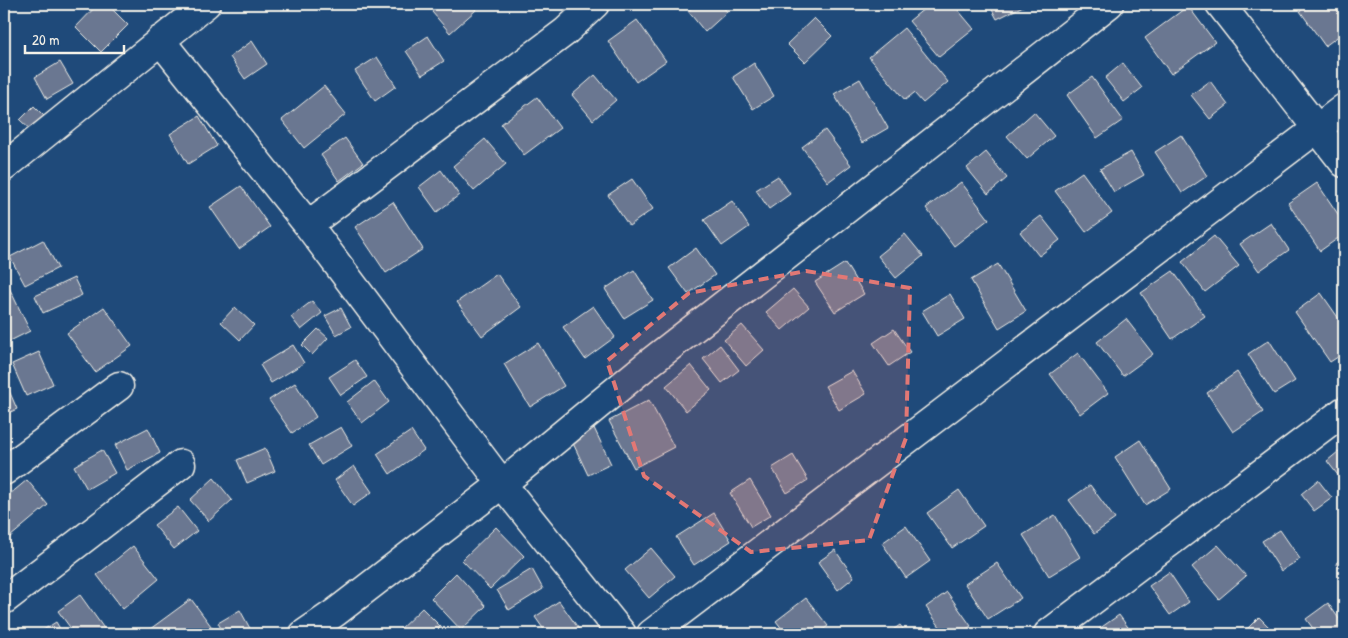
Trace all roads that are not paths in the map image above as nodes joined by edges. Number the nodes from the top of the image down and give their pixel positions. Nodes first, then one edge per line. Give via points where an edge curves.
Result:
1 (206, 4) edge
2 (595, 4) edge
3 (1109, 4) edge
4 (1220, 4) edge
5 (160, 40) junction
6 (1344, 108) edge
7 (1318, 129) junction
8 (1344, 163) edge
9 (4, 167) edge
10 (308, 225) junction
11 (119, 386) dead end
12 (1344, 411) edge
13 (181, 464) dead end
14 (4, 471) edge
15 (502, 484) junction
16 (4, 600) edge
17 (304, 634) edge
18 (622, 634) edge
19 (651, 634) edge
20 (1048, 634) edge

1 - 5 street
2 - 10 street via 565,32
3 - 15 street via 648,364
4 - 7 street
5 - 9 street
5 - 10 street
6 - 7 street
7 - 8 street
7 - 19 street
10 - 15 street
11 - 14 street
12 - 20 street
13 - 16 street
15 - 17 street
15 - 18 street

